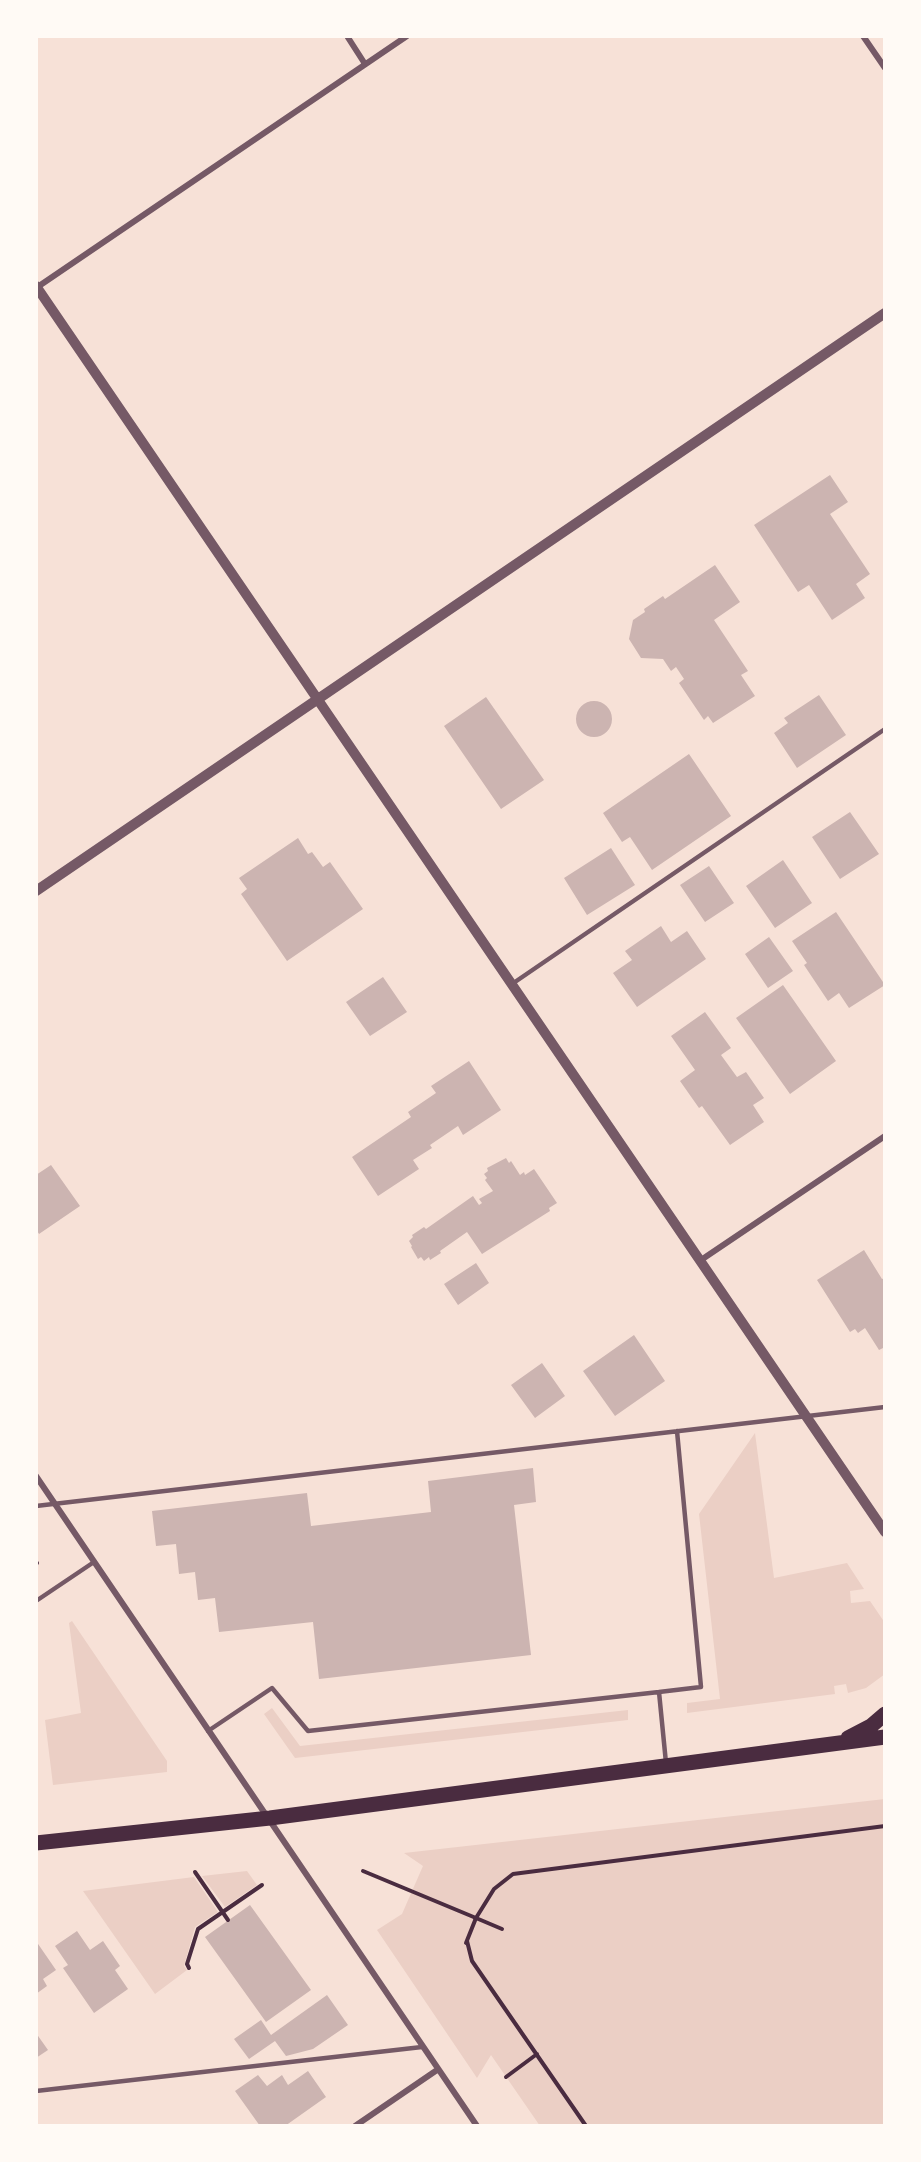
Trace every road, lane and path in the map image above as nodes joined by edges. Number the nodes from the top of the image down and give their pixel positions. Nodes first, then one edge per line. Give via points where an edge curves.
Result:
1 (347, 36) edge
2 (407, 36) edge
3 (863, 36) edge
4 (396, 39) edge
5 (365, 64) junction
6 (885, 68) edge
7 (36, 287) edge
8 (885, 313) edge
9 (317, 701) junction
10 (885, 729) edge
11 (36, 891) edge
12 (512, 984) junction
13 (885, 1136) edge
14 (701, 1260) junction
15 (885, 1407) edge
16 (807, 1416) junction
17 (677, 1431) junction
18 (36, 1476) edge
19 (56, 1504) junction
20 (36, 1506) edge
21 (885, 1532) edge
22 (94, 1562) junction
23 (36, 1601) edge
24 (659, 1692) junction
25 (885, 1714) edge
26 (208, 1731) junction
27 (885, 1737) edge
28 (838, 1743) junction
29 (666, 1766) junction
30 (270, 1818) junction
31 (885, 1826) edge
32 (36, 1843) edge
33 (363, 1870) dead end
34 (195, 1872) dead end
35 (262, 1885) dead end
36 (223, 1912) junction
37 (476, 1918) junction
38 (228, 1920) dead end
39 (502, 1929) dead end
40 (189, 1968) dead end
41 (422, 2047) junction
42 (537, 2054) junction
43 (437, 2070) junction
44 (506, 2077) dead end
45 (36, 2091) edge
46 (355, 2126) edge
47 (477, 2126) edge
48 (586, 2126) edge

1 - 5 street
2 - 4 street
3 - 6 street
4 - 5 street
5 - 7 street
7 - 9 street
8 - 9 street
9 - 11 street
9 - 12 street
10 - 12 lane
12 - 14 street
13 - 14 street
14 - 16 street
15 - 16 lane
16 - 17 lane
16 - 21 street
17 - 19 lane
17 - 24 lane via 701,1687
18 - 19 street
19 - 20 lane
19 - 22 street
22 - 23 lane
22 - 26 street
24 - 26 lane via 308,1731 272,1688
24 - 29 lane
25 - 28 main road
26 - 30 street
27 - 28 main road
28 - 29 main road
29 - 30 main road
30 - 32 main road
30 - 41 street
31 - 37 path via 513,1874 494,1888
33 - 37 path
34 - 36 path
35 - 36 path
36 - 38 path
36 - 40 path via 198,1929
37 - 39 path
37 - 42 path via 466,1943 472,1961
41 - 43 street
41 - 45 lane
42 - 44 path
42 - 48 path
43 - 46 street
43 - 47 street

